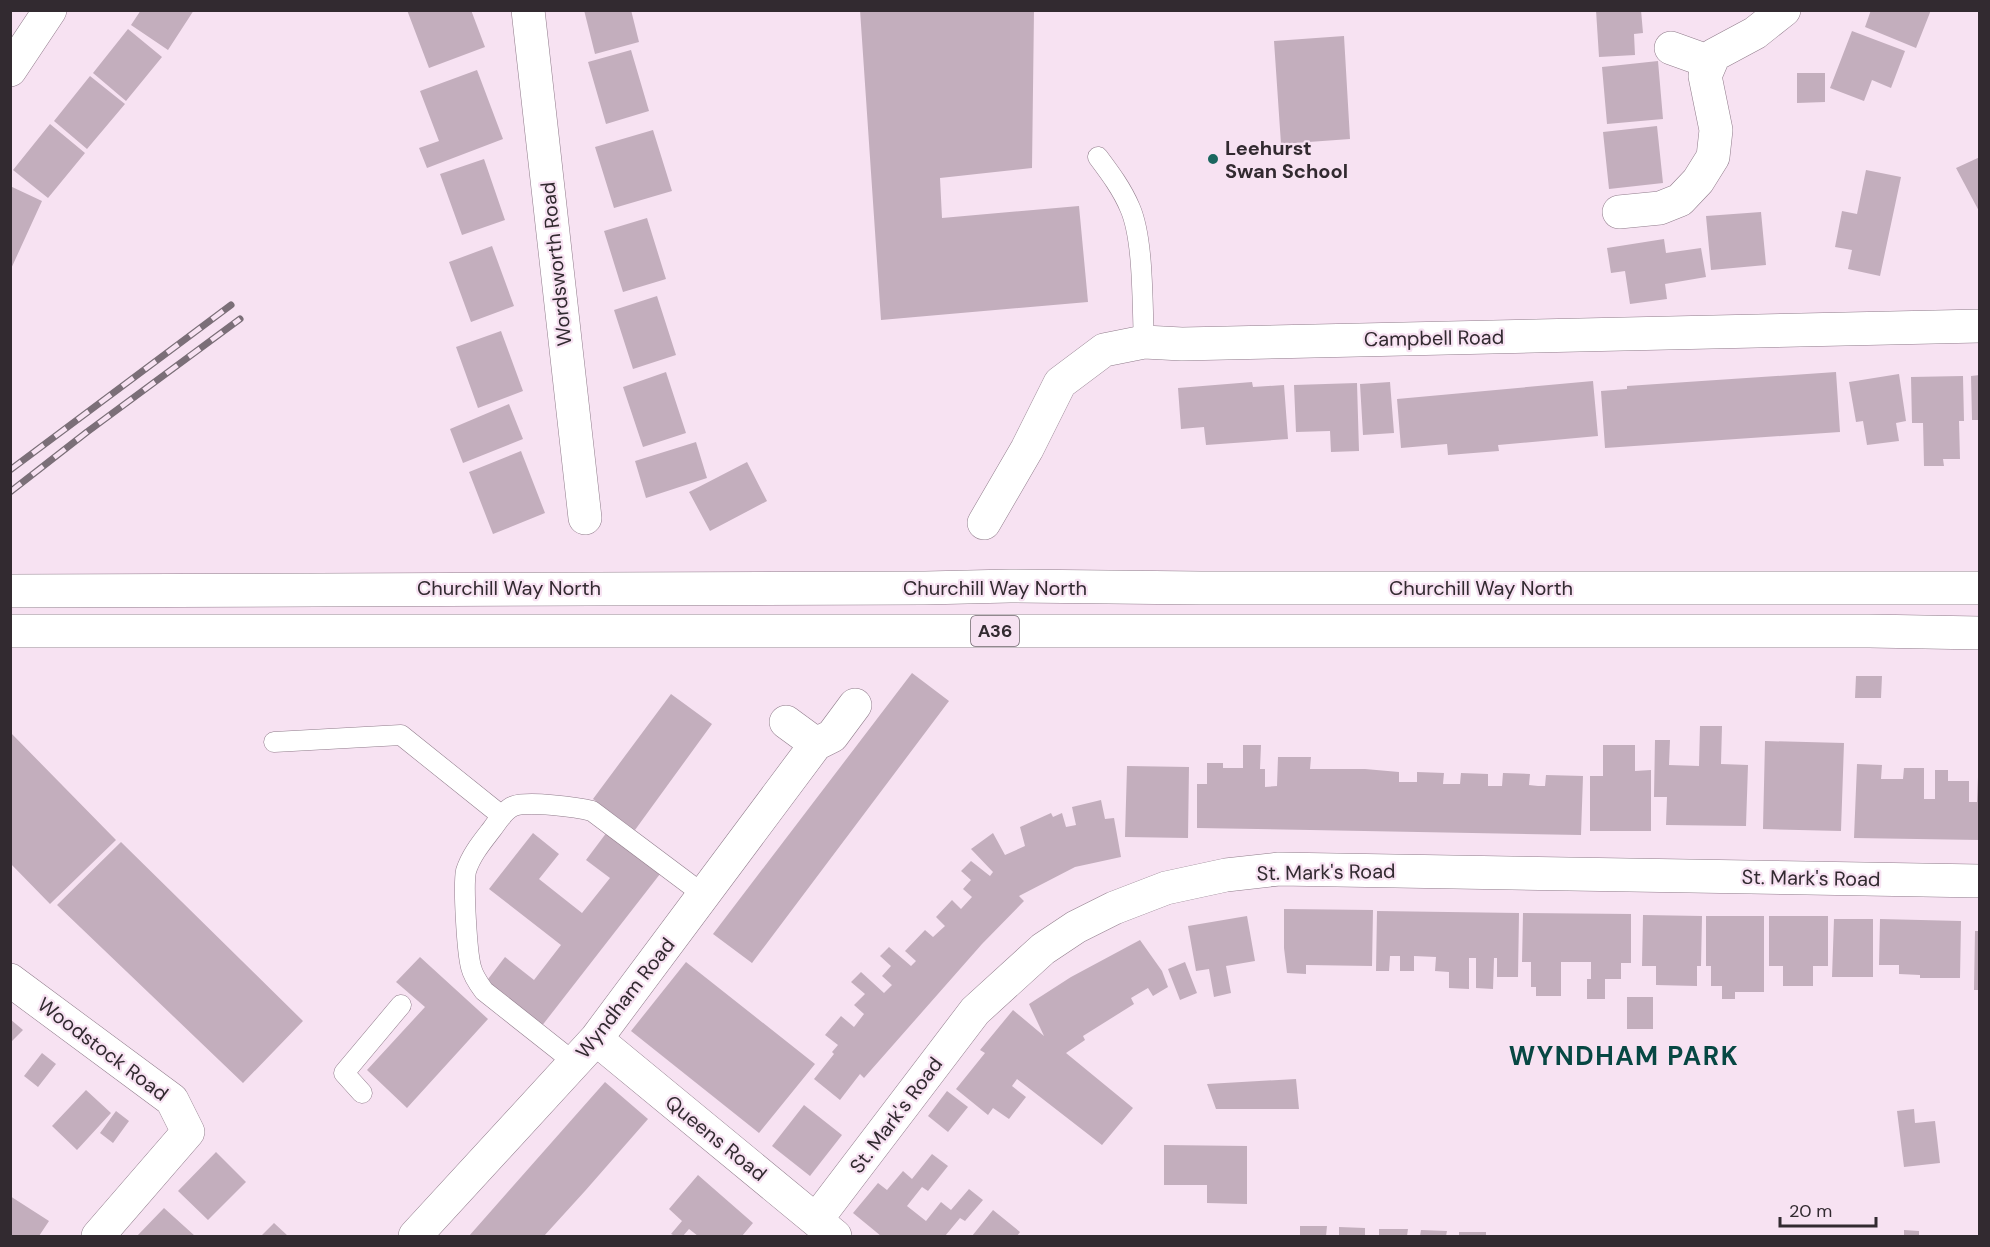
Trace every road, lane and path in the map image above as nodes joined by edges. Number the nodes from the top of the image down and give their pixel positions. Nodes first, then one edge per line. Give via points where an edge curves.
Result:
1 (50, 10) edge
2 (528, 10) edge
3 (1784, 10) edge
4 (1671, 48) dead end
5 (1710, 62) junction
6 (10, 70) edge
7 (1098, 157) dead end
8 (1619, 212) dead end
9 (1980, 326) edge
10 (1144, 342) junction
11 (585, 518) dead end
12 (984, 523) dead end
13 (1980, 588) edge
14 (16, 591) edge
15 (10, 631) edge
16 (1980, 633) edge
17 (855, 705) dead end
18 (786, 722) dead end
19 (274, 742) dead end
20 (816, 744) junction
21 (502, 816) junction
22 (1980, 881) edge
23 (704, 895) junction
24 (10, 980) edge
25 (401, 1005) dead end
26 (586, 1051) junction
27 (363, 1093) dead end
28 (825, 1228) edge
29 (98, 1236) edge
30 (415, 1236) edge

1 - 6 main road
2 - 11 main road, Wordsworth Road
3 - 5 main road via 1755,33 1714,54
4 - 5 main road
5 - 8 main road via 1705,76 1716,130 1713,157 1680,200 1660,208
7 - 10 lane via 1131,210 1139,250
9 - 10 main road, Campbell Road
10 - 12 main road, Campbell Road via 1104,351 1060,383
13 - 14 main road, Churchill Way North / A36 via 1010,586
15 - 16 main road, A36
17 - 20 main road, Wyndham Road via 832,736
18 - 20 main road
19 - 21 lane via 401,735
20 - 23 main road, Wyndham Road
21 - 23 lane via 514,806 525,805 592,811
21 - 26 lane via 474,853 466,871 470,965 484,991
22 - 28 main road, St. Mark's Road via 1279,869 1166,888 1076,927 1043,949 983,1002
23 - 26 main road, Wyndham Road
24 - 29 main road, Woodstock Road via 172,1100 188,1132
25 - 27 lane via 344,1073
26 - 28 main road, Queens Road
26 - 30 main road, Wyndham Road

